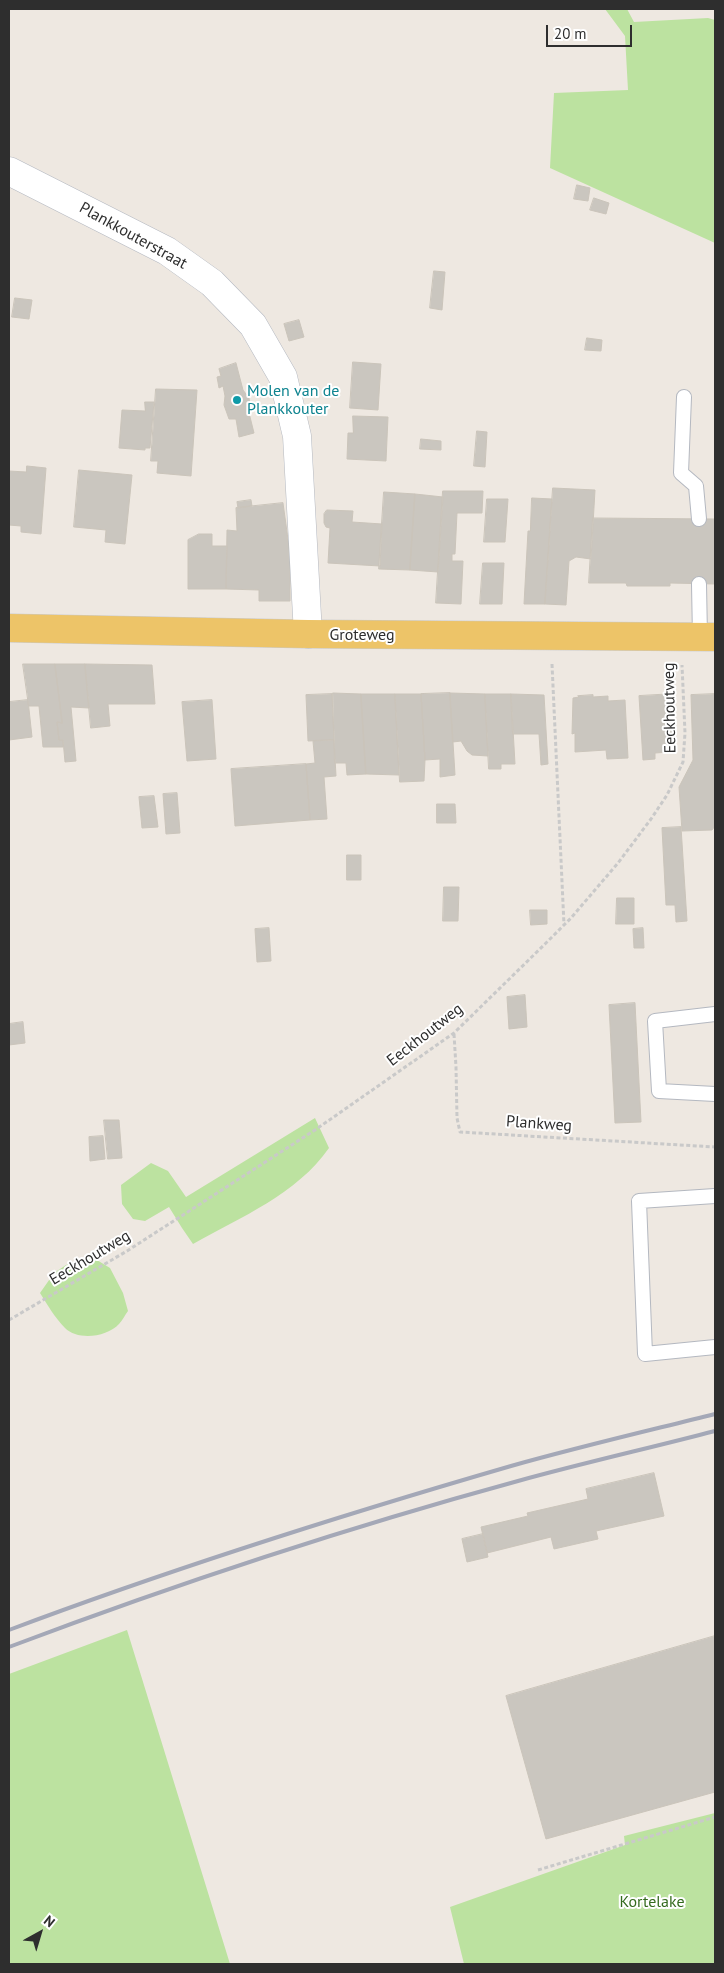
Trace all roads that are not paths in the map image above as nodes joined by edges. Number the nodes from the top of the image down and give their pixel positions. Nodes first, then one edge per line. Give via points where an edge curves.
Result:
1 (9, 171) edge
2 (684, 397) dead end
3 (699, 519) dead end
4 (699, 584) dead end
5 (9, 628) edge
6 (308, 634) junction
7 (698, 637) edge
8 (715, 1014) edge
9 (715, 1094) edge
10 (715, 1196) edge
11 (715, 1347) edge

1 - 6 street, Plankkouterstraat via 168,251 212,283 253,325 283,377 297,436
2 - 3 lane via 681,473 696,486
4 - 7 lane
5 - 6 main road, Groteweg
6 - 7 main road, Groteweg
8 - 9 lane via 655,1021 659,1091
10 - 11 lane via 639,1201 645,1354

